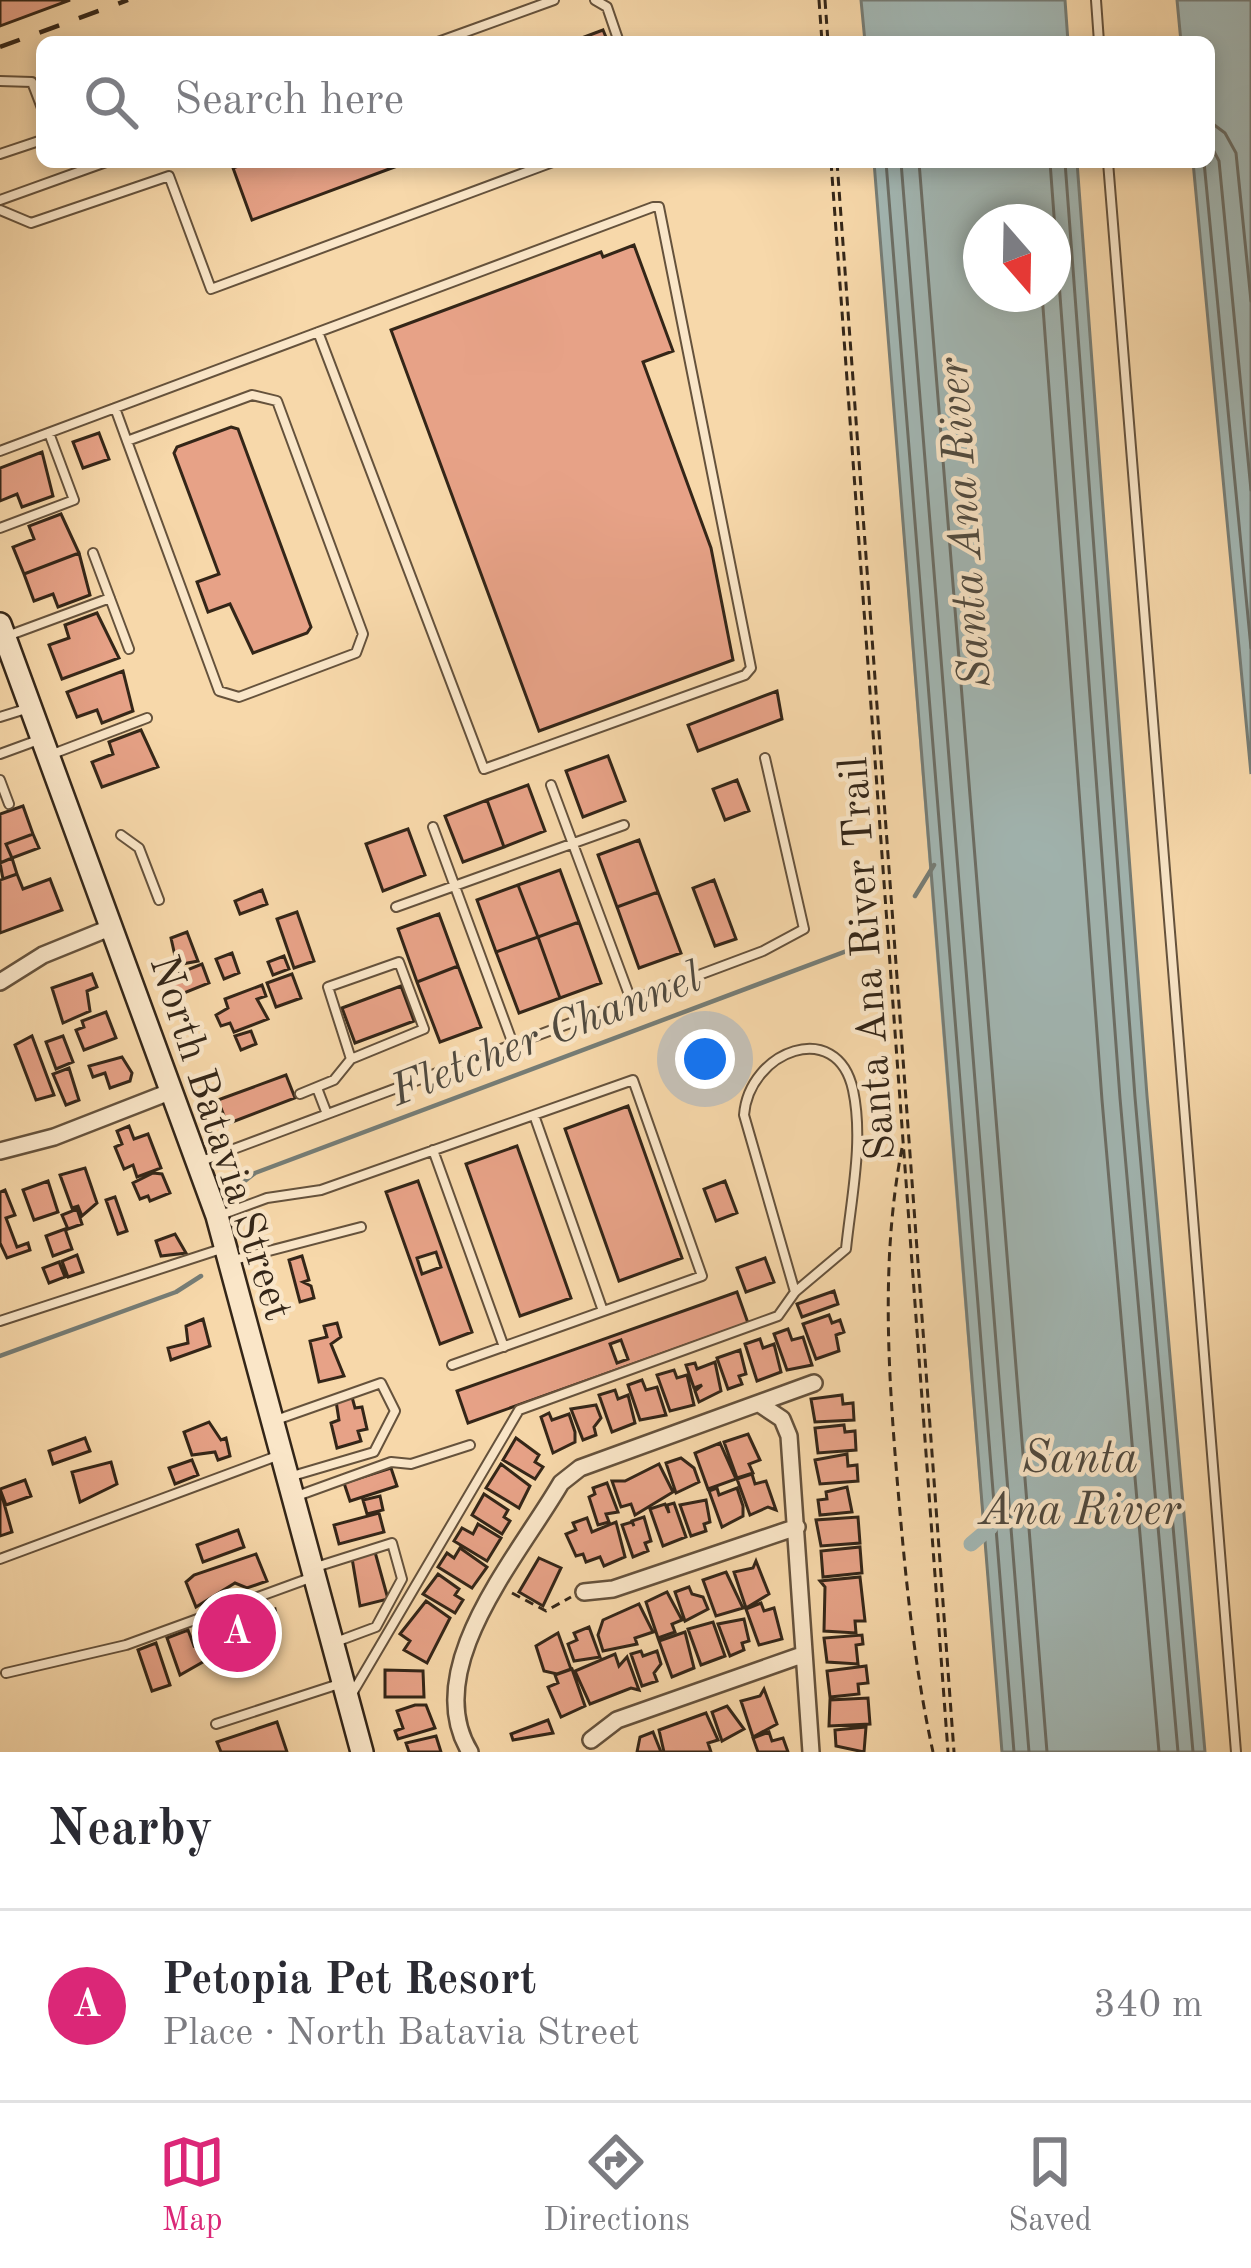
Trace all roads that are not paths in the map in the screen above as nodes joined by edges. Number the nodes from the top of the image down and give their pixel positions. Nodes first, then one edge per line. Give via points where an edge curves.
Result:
1 (554, 0) edge
2 (595, 0) edge
3 (1096, 0) edge
4 (455, 36) edge
5 (618, 36) edge
6 (1099, 36) edge
7 (0, 81) edge
8 (36, 92) edge
9 (36, 142) edge
10 (0, 154) edge
11 (89, 168) edge
12 (537, 168) edge
13 (1108, 168) edge
14 (0, 200) edge
15 (0, 210) edge
16 (318, 332) junction
17 (115, 408) junction
18 (49, 433) junction
19 (127, 441) junction
20 (0, 452) edge
21 (0, 528) edge
22 (93, 554) dead end
23 (110, 598) junction
24 (2, 631) edge
25 (129, 649) dead end
26 (31, 707) junction
27 (1, 718) edge
28 (147, 718) dead end
29 (45, 747) junction
30 (0, 754) edge
31 (765, 758) dead end
32 (0, 780) edge
33 (551, 785) dead end
34 (9, 804) dead end
35 (624, 824) dead end
36 (433, 827) dead end
37 (121, 835) dead end
38 (574, 843) junction
39 (454, 886) junction
40 (159, 900) dead end
41 (396, 907) dead end
42 (112, 927) junction
43 (0, 982) edge
44 (631, 1000) junction
45 (513, 1044) junction
46 (351, 1059) junction
47 (317, 1088) junction
48 (172, 1091) junction
49 (299, 1094) dead end
50 (326, 1114) junction
51 (533, 1115) junction
52 (0, 1150) edge
53 (433, 1150) junction
54 (197, 1162) junction
55 (217, 1216) junction
56 (361, 1227) dead end
57 (227, 1254) junction
58 (795, 1292) junction
59 (603, 1311) junction
60 (0, 1321) edge
61 (503, 1347) junction
62 (452, 1365) dead end
63 (814, 1383) dead end
64 (761, 1405) junction
65 (269, 1422) junction
66 (470, 1445) dead end
67 (278, 1456) junction
68 (287, 1488) junction
69 (796, 1527) junction
70 (0, 1559) edge
71 (310, 1574) junction
72 (584, 1592) road end
73 (329, 1644) junction
74 (802, 1655) junction
75 (7, 1673) dead end
76 (343, 1694) junction
77 (216, 1724) dead end
78 (591, 1740) dead end
79 (362, 1752) edge
80 (470, 1752) edge
81 (811, 1752) edge
82 (1236, 1752) edge

1 - 4 lane
2 - 5 lane
3 - 6 lane
7 - 8 lane via 32,82
9 - 10 lane
11 - 14 lane
12 - 15 lane via 211,289 169,176 31,223
13 - 82 lane
16 - 16 lane via 659,207 752,668 484,769
16 - 17 lane
17 - 18 lane
17 - 19 lane
18 - 20 lane
18 - 21 lane via 74,500
19 - 19 lane via 219,691 239,697 356,653 363,634 277,401 252,394
22 - 23 lane
23 - 24 lane
23 - 25 lane
24 - 26 main road, North Batavia Street
26 - 27 lane
26 - 29 main road, North Batavia Street
28 - 29 lane
29 - 30 lane
29 - 42 main road, North Batavia Street
31 - 44 lane via 804,929
32 - 34 lane
33 - 38 lane
35 - 38 lane
36 - 39 lane
37 - 40 lane via 139,848
38 - 39 lane
38 - 44 lane
39 - 41 lane
39 - 45 lane
42 - 43 street
42 - 48 main road, North Batavia Street
44 - 45 lane
45 - 50 lane
46 - 46 lane via 424,1029 399,962 328,987
46 - 47 lane
47 - 49 lane
47 - 50 lane
48 - 52 street
48 - 54 main road, North Batavia Street
50 - 54 lane
51 - 53 lane
51 - 59 lane
51 - 59 lane via 633,1080 702,1276
53 - 55 lane
53 - 61 lane
54 - 55 main road, North Batavia Street
55 - 57 main road, North Batavia Street
56 - 57 lane
57 - 60 lane
57 - 65 main road, North Batavia Street
58 - 58 lane via 846,1250 856,1155 852,1088 839,1061 816,1049 762,1066 744,1115
58 - 76 lane via 778,1316 751,1328 519,1410
59 - 61 lane
61 - 62 lane
63 - 64 street
64 - 69 street via 782,1419 789,1436
64 - 80 street via 570,1475 455,1671 455,1721
65 - 67 main road, North Batavia Street
65 - 68 lane via 381,1383 395,1411 374,1452
66 - 68 lane
67 - 68 main road, North Batavia Street
67 - 70 lane
68 - 71 main road, North Batavia Street
69 - 72 street
69 - 74 street
71 - 73 main road, North Batavia Street
71 - 73 lane via 392,1543 402,1579 376,1627
71 - 75 lane via 126,1645
73 - 76 main road, North Batavia Street
74 - 78 street via 617,1720
74 - 81 street
76 - 77 lane
76 - 79 main road, North Batavia Street

